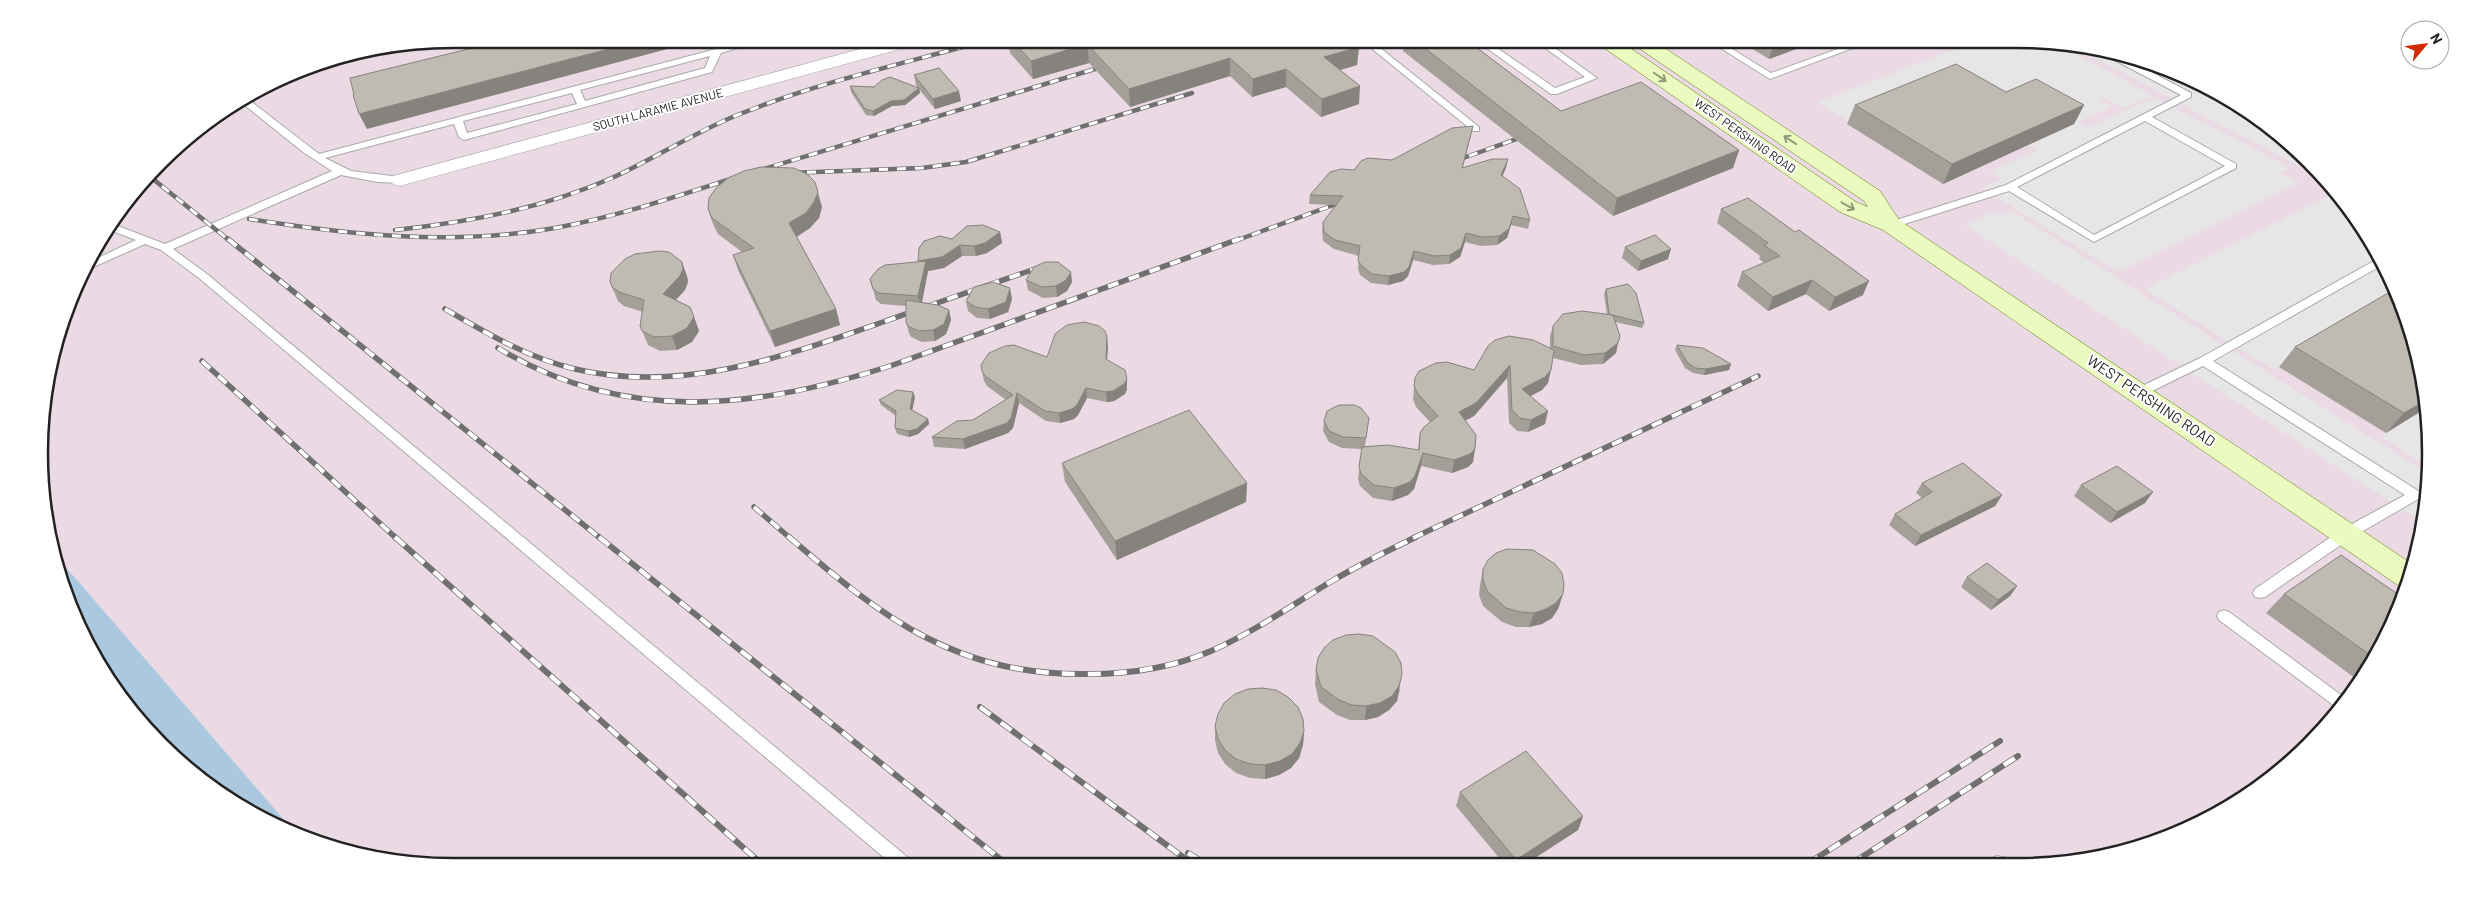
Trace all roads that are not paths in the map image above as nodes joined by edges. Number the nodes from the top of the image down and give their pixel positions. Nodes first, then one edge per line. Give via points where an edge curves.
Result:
1 (728, 48) edge
2 (883, 48) edge
3 (1375, 48) edge
4 (1491, 48) edge
5 (1550, 48) edge
6 (1617, 48) edge
7 (1651, 48) edge
8 (1725, 48) edge
9 (1848, 48) edge
10 (717, 51) junction
11 (2125, 62) edge
12 (575, 89) junction
13 (248, 103) edge
14 (582, 104) junction
15 (2144, 118) junction
16 (458, 120) junction
17 (1476, 129) dead end
18 (318, 157) junction
19 (341, 171) junction
20 (400, 180) joint
21 (2010, 187) junction
22 (1892, 225) junction
23 (116, 229) edge
24 (145, 240) junction
25 (165, 248) junction
26 (95, 264) edge
27 (2375, 264) edge
28 (2204, 361) junction
29 (2138, 393) junction
30 (2346, 534) junction
31 (2404, 574) edge
32 (2260, 593) dead end
33 (2224, 616) dead end
34 (2338, 701) edge
35 (896, 858) edge

1 - 10 lane
2 - 20 street, SOUTH LARAMIE AVENUE
3 - 17 lane
4 - 5 lane via 1554,92 1592,78
6 -> 22 main road, WEST PERSHING ROAD via 1848,207
22 -> 7 main road, WEST PERSHING ROAD via 1872,196
8 - 9 lane via 1770,76
10 - 12 lane
10 - 14 lane via 709,70
11 - 15 lane via 2188,95
12 - 14 lane
12 - 16 lane
13 - 18 lane
14 - 16 lane via 464,137
15 - 21 lane
15 - 21 lane via 2232,166 2094,239
16 - 18 lane
18 - 19 lane
19 - 20 lane via 374,179
19 - 25 lane
21 - 22 lane
22 - 29 main road, WEST PERSHING ROAD
23 - 24 lane
24 - 25 lane
24 - 26 lane
25 - 35 lane via 204,276
27 - 28 lane
28 - 29 lane
28 - 30 lane via 2415,495
29 - 30 main road, WEST PERSHING ROAD
30 - 31 main road, WEST PERSHING ROAD
30 - 32 lane
33 - 34 lane

